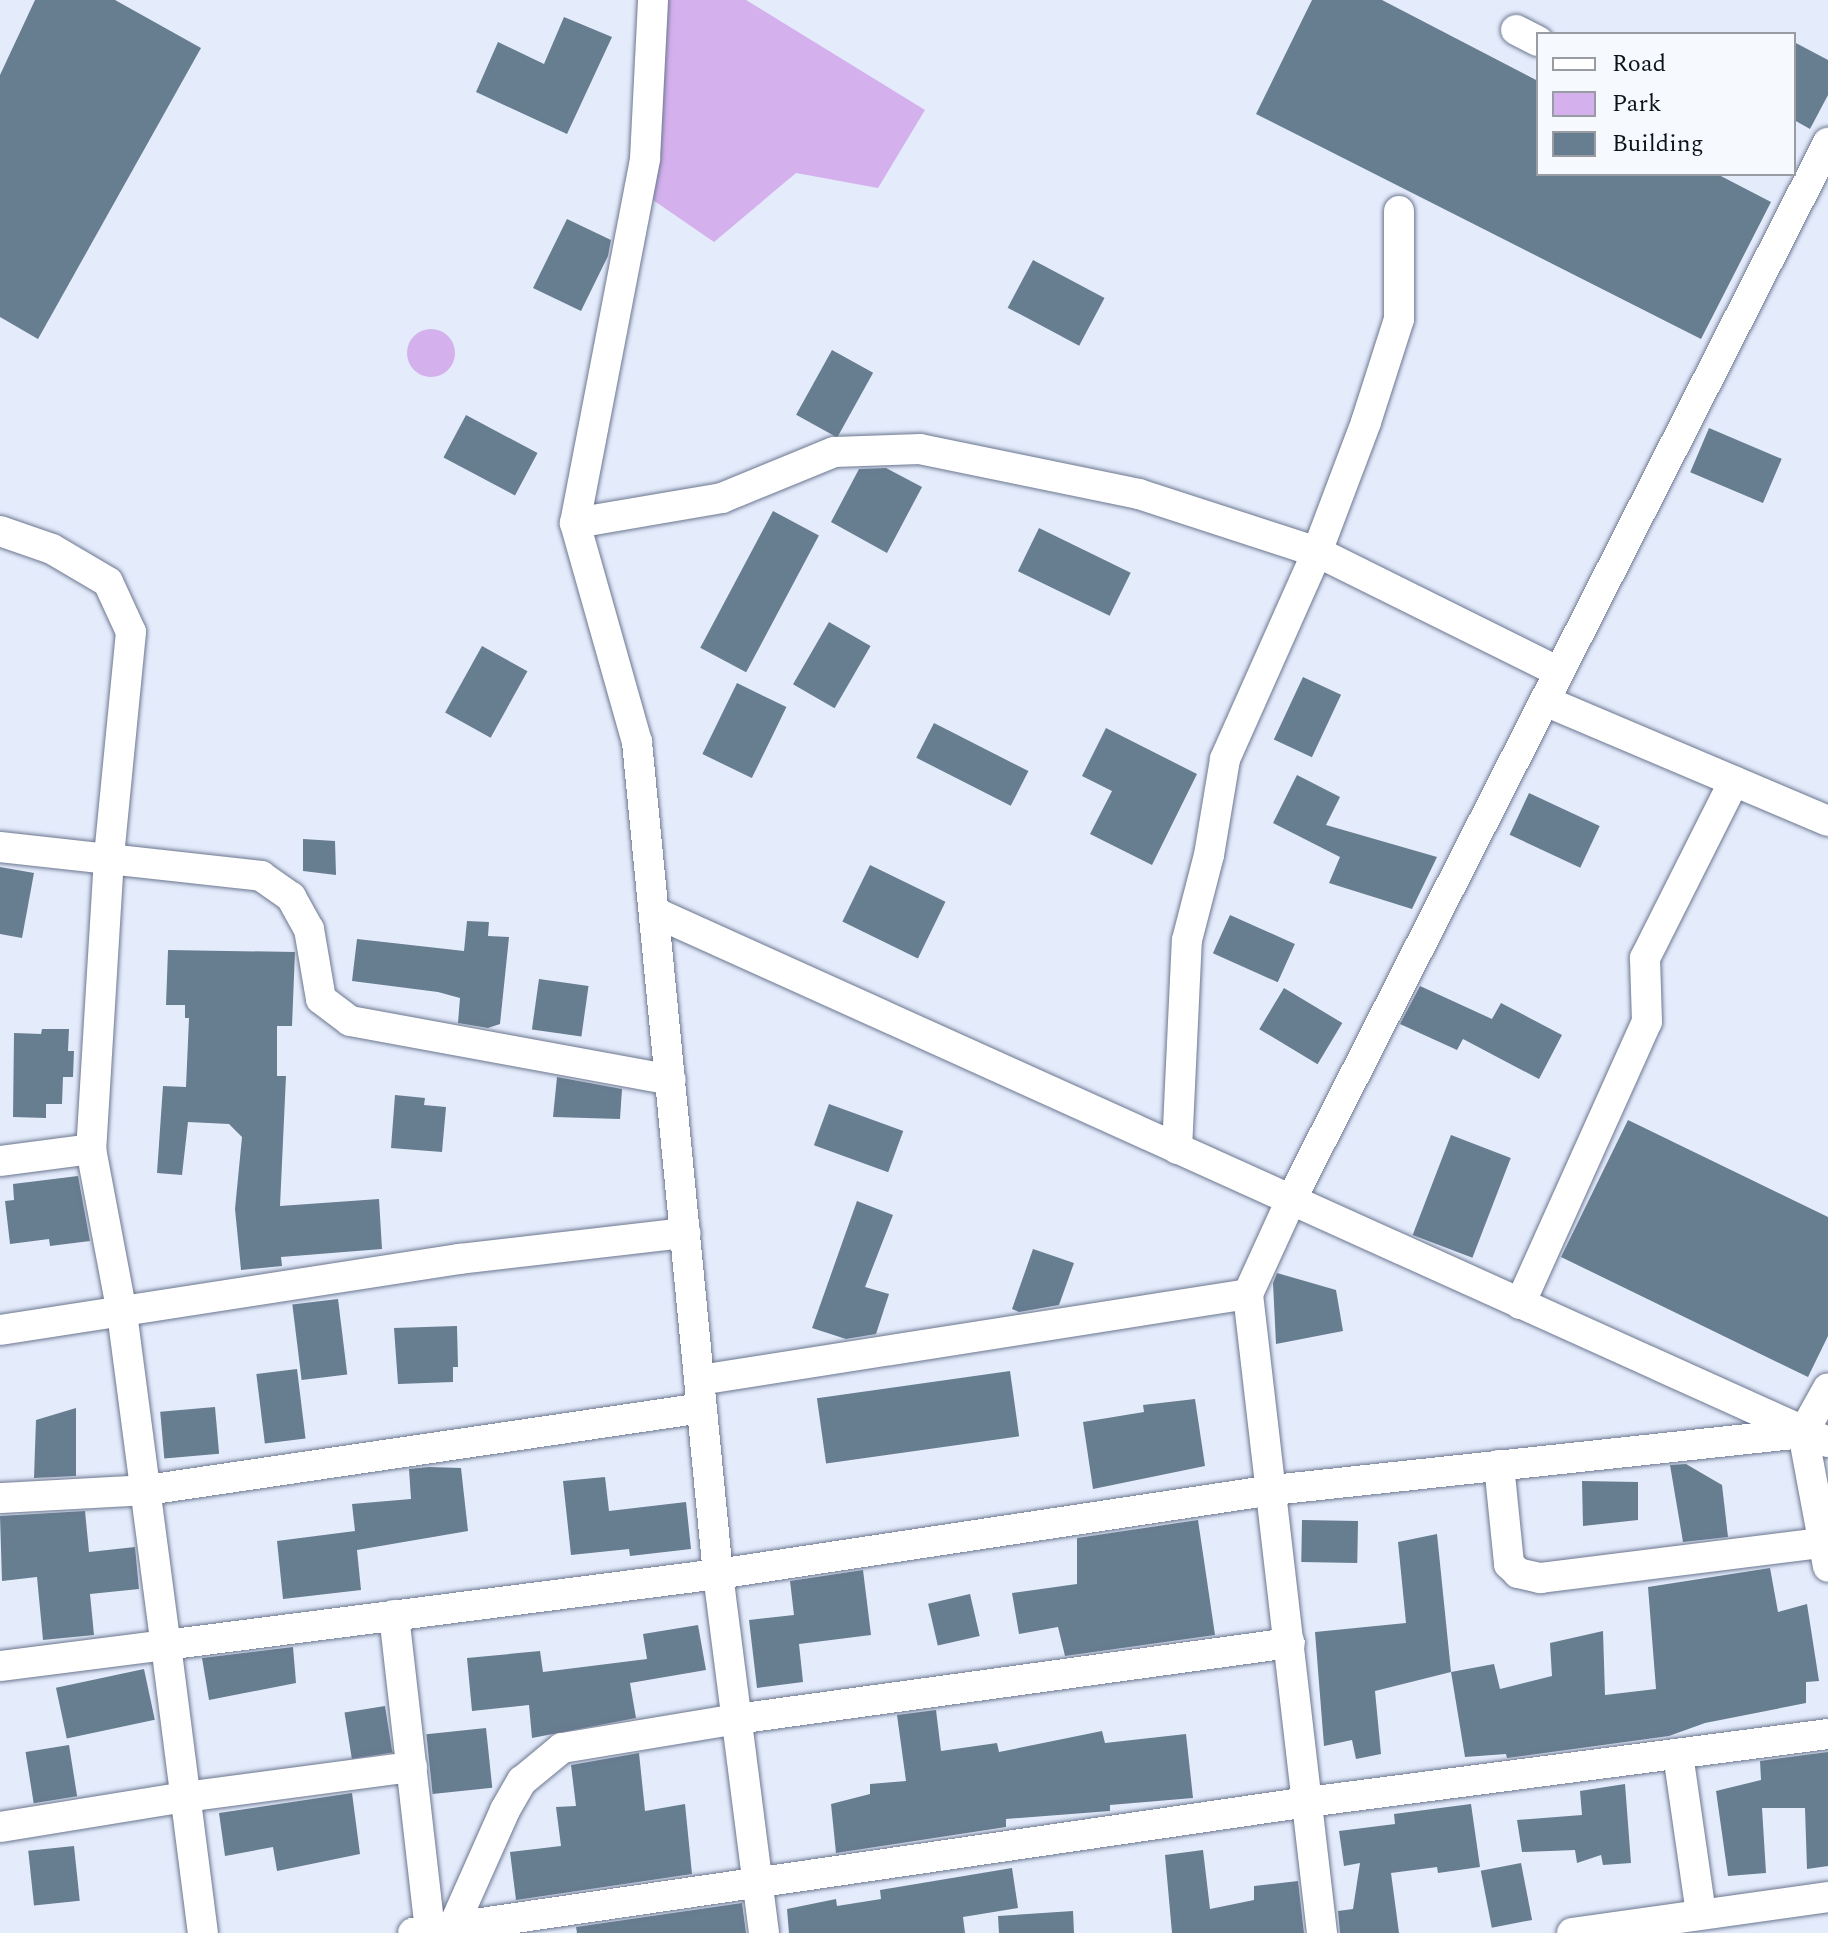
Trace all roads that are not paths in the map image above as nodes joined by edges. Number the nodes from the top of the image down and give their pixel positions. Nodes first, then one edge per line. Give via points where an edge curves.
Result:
1 (653, 0) edge
2 (1828, 143) edge
3 (1811, 176) edge
4 (1399, 211) dead end
5 (575, 523) junction
6 (0, 531) edge
7 (1317, 552) junction
8 (1559, 672) junction
9 (1545, 701) junction
10 (1734, 781) junction
11 (1828, 821) edge
12 (0, 847) edge
13 (109, 858) junction
14 (654, 912) junction
15 (671, 1080) junction
16 (91, 1149) junction
17 (1177, 1149) junction
18 (0, 1161) edge
19 (1291, 1200) junction
20 (686, 1233) junction
21 (1248, 1294) junction
22 (1520, 1304) junction
23 (122, 1313) junction
24 (0, 1330) edge
25 (1828, 1388) edge
26 (701, 1394) junction
27 (1816, 1437) edge
28 (1499, 1465) junction
29 (147, 1490) junction
30 (1273, 1490) junction
31 (0, 1498) edge
32 (1826, 1555) edge
33 (718, 1574) junction
34 (394, 1615) junction
35 (1290, 1643) junction
36 (166, 1645) junction
37 (0, 1666) edge
38 (737, 1719) junction
39 (1828, 1734) edge
40 (1678, 1754) junction
41 (412, 1767) junction
42 (186, 1797) junction
43 (1308, 1802) junction
44 (0, 1827) edge
45 (758, 1882) junction
46 (1828, 1897) edge
47 (1701, 1913) junction
48 (432, 1930) edge
49 (203, 1933) edge
50 (764, 1933) edge
51 (1322, 1933) edge
52 (1572, 1933) edge

1 - 5 street via 645,159
2 - 3 street
3 - 8 street
4 - 7 street via 1399,319
5 - 7 street via 722,498 834,452 920,449 1139,494
5 - 14 street via 637,742
6 - 13 street via 52,549 108,582 131,632
7 - 8 street
7 - 17 street via 1225,759 1209,855 1187,940
8 - 9 street
9 - 10 street
9 - 19 street
10 - 11 street
10 - 22 street via 1645,958 1647,1022
12 - 13 street
13 - 15 street via 261,876 291,897 309,929 321,999 350,1021
13 - 16 street
14 - 15 street
14 - 17 street
15 - 20 street
16 - 18 street
16 - 23 street
17 - 19 street
19 - 21 street
19 - 22 street
20 - 23 street via 460,1259
20 - 26 street
21 - 26 street
21 - 30 street
22 - 27 street
23 - 24 street
23 - 29 street
25 - 27 street
26 - 29 street
26 - 33 street
27 - 28 street
27 - 32 street
28 - 30 street
28 - 32 street via 1509,1564 1518,1573 1540,1578
29 - 31 street
29 - 36 street
30 - 33 street
30 - 35 street
33 - 34 street
33 - 38 street
34 - 36 street
34 - 41 street
35 - 38 street
35 - 43 street
36 - 37 street
36 - 42 street
38 - 45 street
38 - 48 street via 562,1748 522,1781
39 - 40 street
40 - 43 street
40 - 47 street
41 - 42 street
41 - 48 street
42 - 44 street
42 - 49 street
43 - 45 street
43 - 51 street
45 - 48 street
45 - 50 street
46 - 47 street
47 - 52 street

